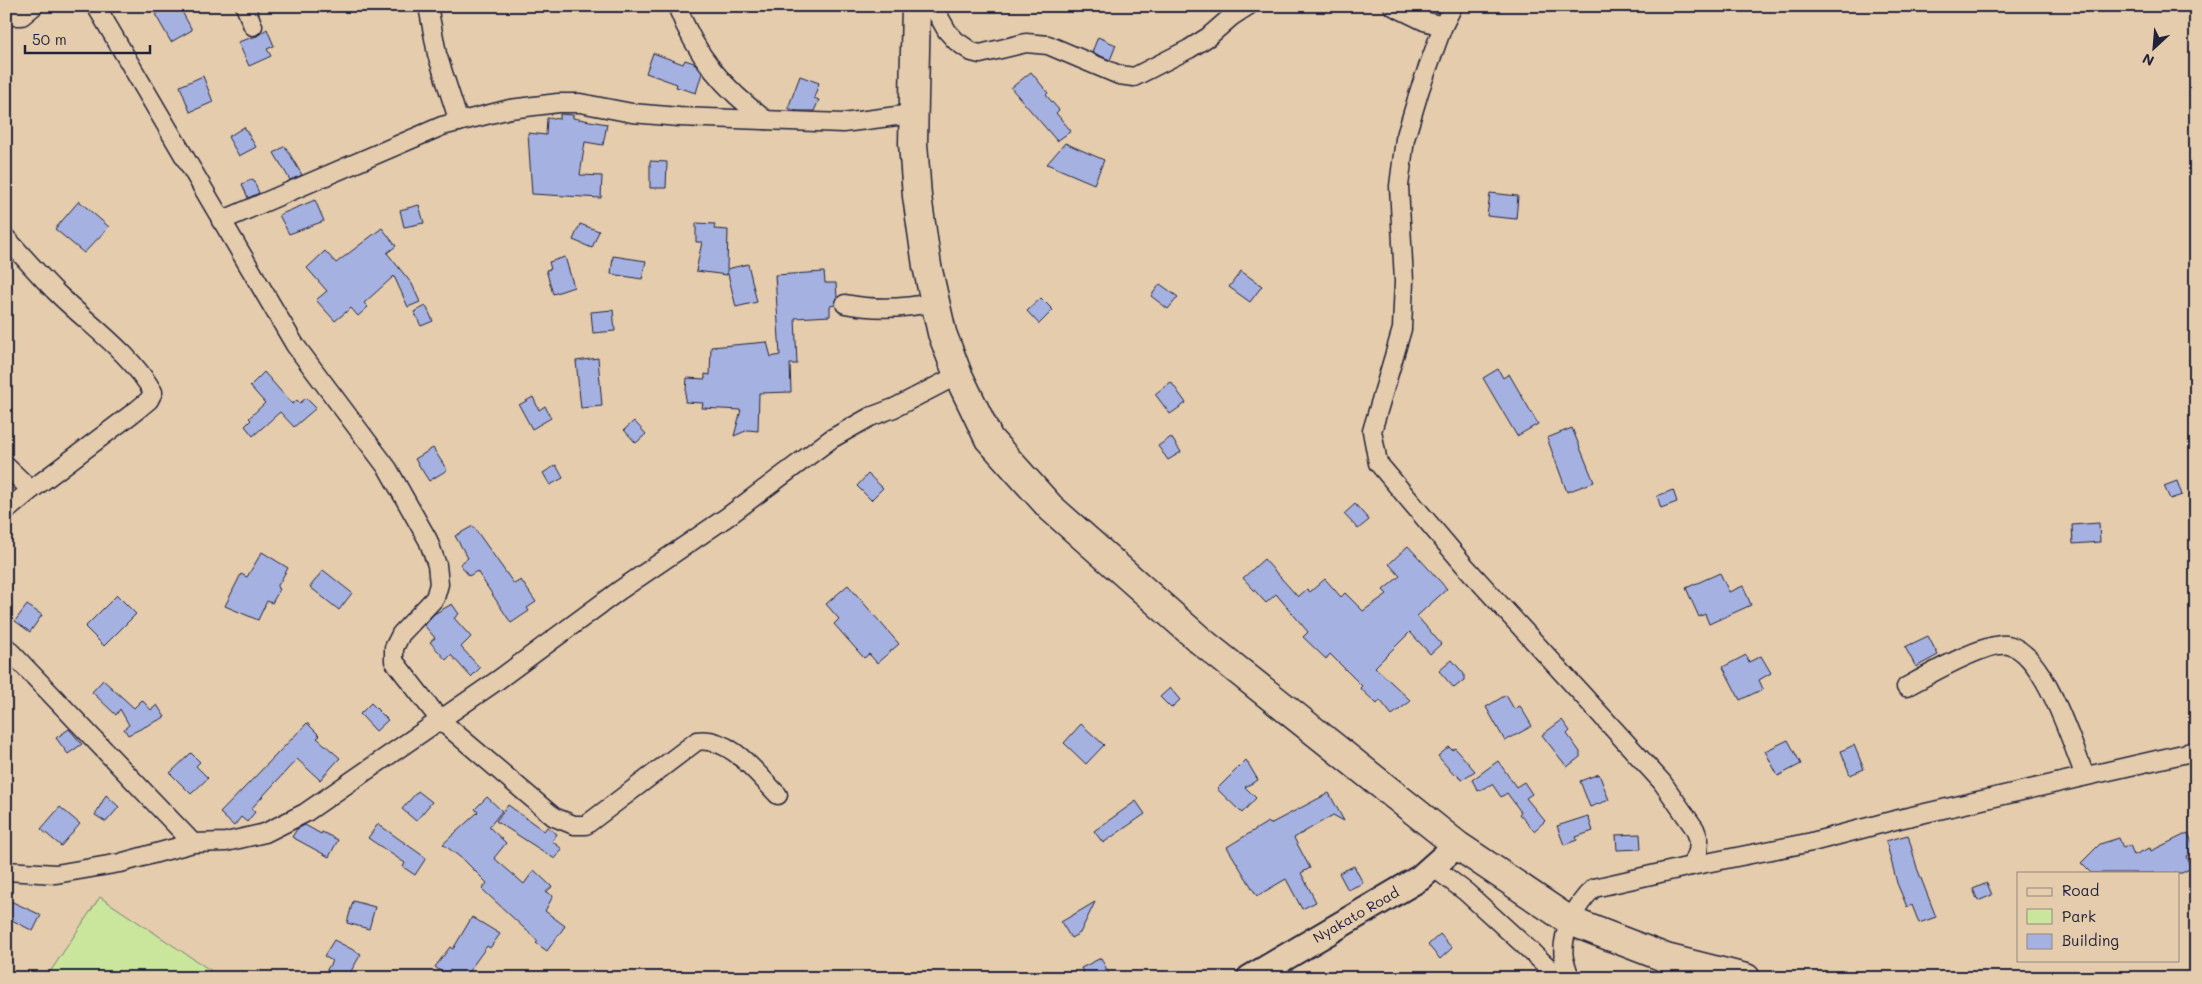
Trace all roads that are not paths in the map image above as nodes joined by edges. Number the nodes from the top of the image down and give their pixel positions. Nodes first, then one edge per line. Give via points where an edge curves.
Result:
1 (34, 6) edge
2 (96, 6) edge
3 (245, 6) edge
4 (428, 6) edge
5 (677, 6) edge
6 (916, 6) edge
7 (933, 6) edge
8 (1248, 6) edge
9 (1394, 6) edge
10 (1453, 6) edge
11 (6, 12) edge
12 (253, 26) dead end
13 (1443, 26) junction
14 (912, 114) junction
15 (766, 120) junction
16 (459, 122) junction
17 (220, 221) junction
18 (6, 238) edge
19 (935, 302) junction
20 (845, 304) dead end
21 (958, 375) junction
22 (6, 466) edge
23 (31, 490) junction
24 (6, 511) edge
25 (6, 647) edge
26 (1906, 687) dead end
27 (440, 720) junction
28 (2196, 751) edge
29 (2085, 776) junction
30 (778, 795) dead end
31 (193, 844) junction
32 (1457, 845) junction
33 (1432, 866) junction
34 (1691, 866) junction
35 (6, 871) edge
36 (1570, 920) junction
37 (1250, 978) edge
38 (1560, 978) edge
39 (1570, 978) edge
40 (1746, 978) edge

1 - 11 street via 22,16
2 - 17 street
3 - 12 street
4 - 16 street via 437,54
5 - 15 street via 689,34 718,79
6 - 14 highway
7 - 8 street via 947,31 972,52 980,54 1026,43 1048,44 1119,75 1134,77 1190,49
9 - 13 street via 1424,21
10 - 13 street
13 - 34 street via 1405,139 1399,186 1404,281 1402,329 1372,431 1378,463 1465,566 1662,782 1695,829 1699,840 1698,852
14 - 15 street via 843,123
14 - 19 highway via 917,196
15 - 16 street via 632,114 580,103 558,103 510,109
16 - 17 street via 442,126
17 - 27 street via 295,346 388,469 428,540 439,584 435,598 401,634 394,648 394,661
18 - 23 street via 56,292 129,361 153,392 138,410
19 - 20 street via 894,309
19 - 21 highway via 942,333
21 - 27 street via 831,439 727,517
21 - 32 highway via 989,439 1050,508 1201,641
22 - 23 street
23 - 24 street
25 - 31 street
26 - 29 street via 1969,655 2006,644 2020,649 2046,684
27 - 30 street via 554,817 574,825 586,825 697,741 708,740 727,746
27 - 31 street via 306,813 265,832 226,842
28 - 29 street
29 - 34 street via 1899,818 1812,842
31 - 35 street via 120,863 56,874
32 - 33 street, Nyakato Road
32 - 36 highway
33 - 37 street, Nyakato Road via 1420,878
33 - 38 street via 1466,892
34 - 36 street via 1594,888 1582,898
36 - 39 street via 1564,959
36 - 40 highway via 1666,958

